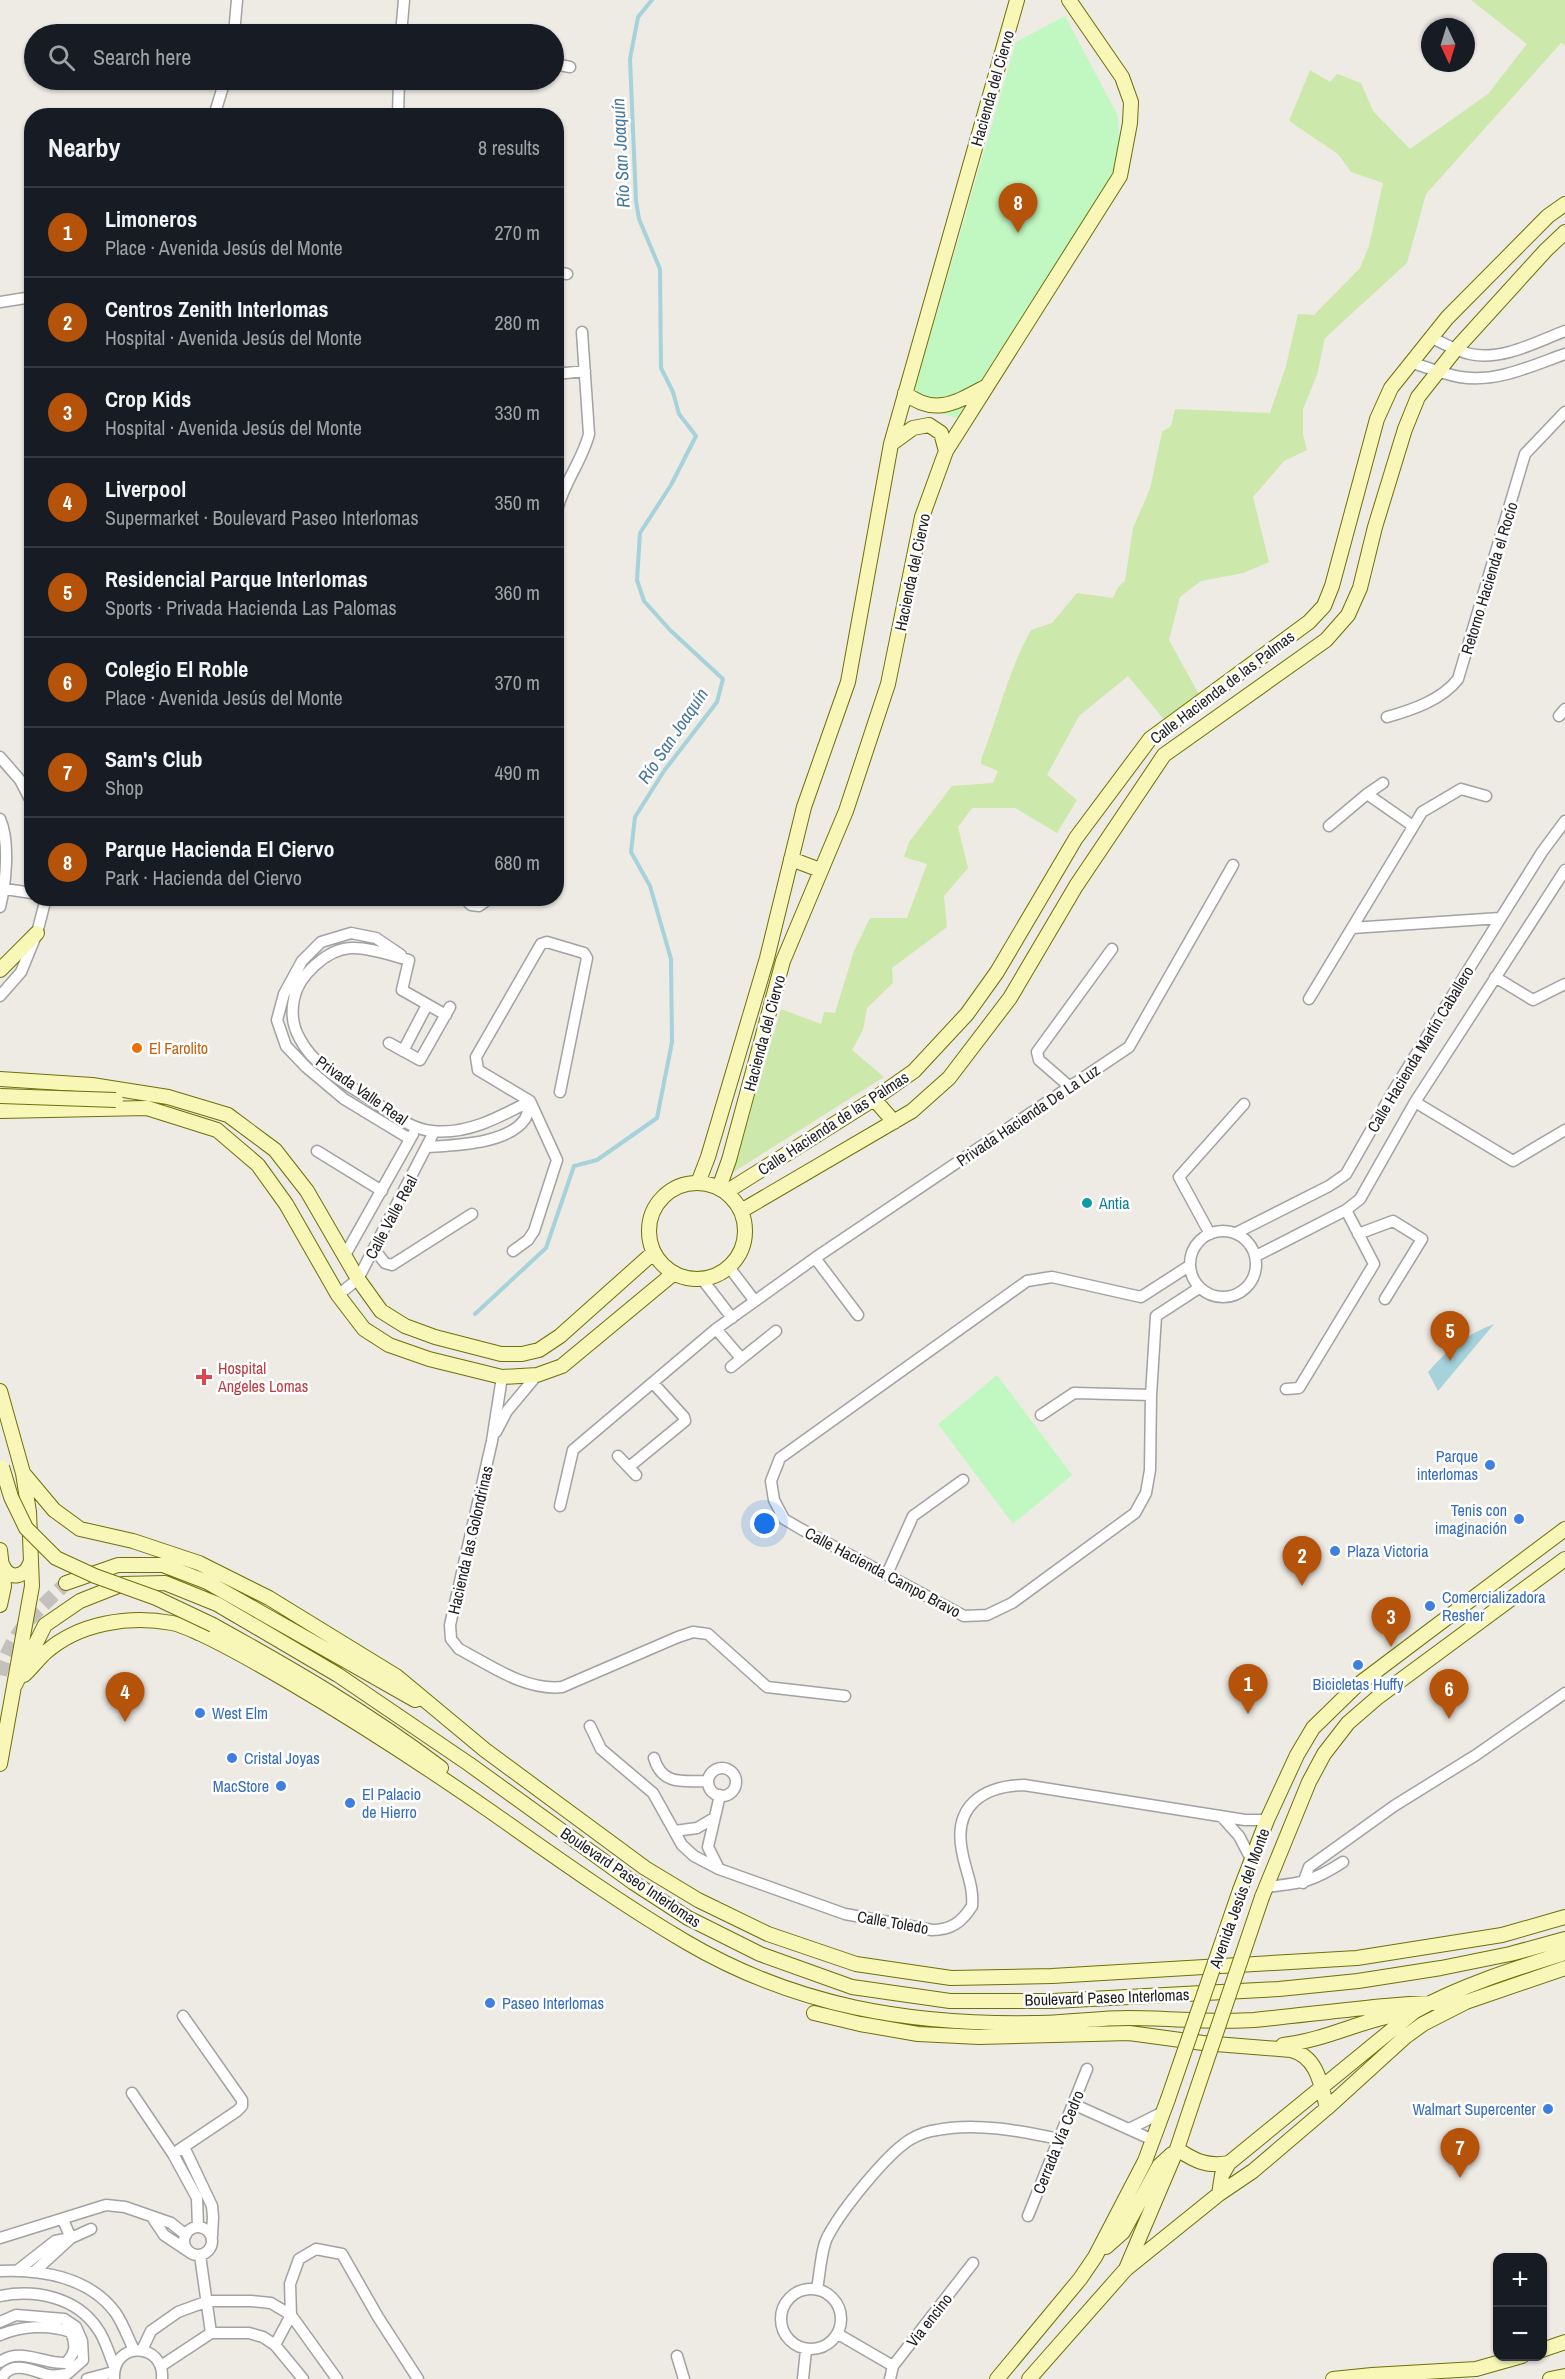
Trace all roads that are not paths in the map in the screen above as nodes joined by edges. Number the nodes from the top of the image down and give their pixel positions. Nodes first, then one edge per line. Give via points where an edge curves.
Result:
1 (237, 0) edge
2 (404, 0) edge
3 (1017, 0) edge
4 (1069, 0) edge
5 (235, 24) edge
6 (402, 24) edge
7 (564, 66) edge
8 (570, 67) dead end
9 (222, 90) edge
10 (399, 90) edge
11 (216, 108) edge
12 (398, 108) edge
13 (1565, 204) edge
14 (1565, 232) edge
15 (24, 298) edge
16 (0, 302) edge
17 (1565, 331) edge
18 (582, 332) dead end
19 (1430, 337) junction
20 (1524, 346) junction
21 (1456, 349) junction
22 (1509, 352) junction
23 (1565, 354) edge
24 (1410, 362) junction
25 (1533, 366) junction
26 (1437, 370) junction
27 (585, 371) junction
28 (1516, 372) junction
29 (564, 373) edge
30 (988, 386) junction
31 (905, 393) junction
32 (1565, 412) edge
33 (891, 444) junction
34 (946, 451) junction
35 (564, 491) edge
36 (1387, 717) dead end
37 (0, 757) edge
38 (1383, 783) dead end
39 (24, 788) edge
40 (1367, 794) junction
41 (1486, 795) dead end
42 (0, 819) edge
43 (1565, 821) edge
44 (1329, 826) dead end
45 (1413, 826) junction
46 (2, 854) edge
47 (791, 859) junction
48 (1233, 865) dead end
49 (820, 870) junction
50 (1565, 870) edge
51 (5, 889) junction
52 (24, 892) edge
53 (44, 906) edge
54 (0, 907) edge
55 (1500, 918) junction
56 (1352, 928) junction
57 (38, 933) junction
58 (1112, 949) dead end
59 (409, 960) junction
60 (5, 965) edge
61 (1495, 977) junction
62 (1565, 984) edge
63 (0, 996) edge
64 (1309, 999) dead end
65 (427, 1005) junction
66 (388, 1043) dead end
67 (403, 1051) junction
68 (6, 1080) edge
69 (1070, 1087) junction
70 (560, 1092) dead end
71 (0, 1096) edge
72 (874, 1099) junction
73 (530, 1101) junction
74 (1415, 1102) junction
75 (1244, 1104) dead end
76 (147, 1108) junction
77 (3, 1111) edge
78 (894, 1122) junction
79 (416, 1128) junction
80 (1565, 1130) edge
81 (434, 1132) junction
82 (410, 1139) junction
83 (428, 1147) junction
84 (317, 1151) dead end
85 (698, 1183) junction
86 (722, 1190) junction
87 (382, 1191) junction
88 (1346, 1210) junction
89 (741, 1211) junction
90 (472, 1214) dead end
91 (1236, 1233) junction
92 (1209, 1234) junction
93 (1358, 1234) junction
94 (374, 1249) junction
95 (513, 1251) dead end
96 (653, 1252) junction
97 (345, 1255) junction
98 (1256, 1256) junction
99 (815, 1258) junction
100 (1189, 1266) junction
101 (729, 1267) junction
102 (674, 1273) junction
103 (358, 1279) junction
104 (702, 1279) junction
105 (1199, 1288) junction
106 (338, 1295) junction
107 (1385, 1299) dead end
108 (754, 1300) junction
109 (858, 1315) dead end
110 (732, 1318) junction
111 (716, 1329) junction
112 (776, 1331) dead end
113 (741, 1358) junction
114 (731, 1367) dead end
115 (537, 1375) junction
116 (502, 1377) junction
117 (653, 1383) junction
118 (1286, 1389) dead end
119 (0, 1391) edge
120 (1151, 1395) junction
121 (1041, 1415) dead end
122 (492, 1441) junction
123 (618, 1456) dead end
124 (1, 1463) edge
125 (23, 1473) junction
126 (963, 1480) dead end
127 (560, 1506) dead end
128 (1565, 1528) edge
129 (1, 1556) edge
130 (1565, 1559) edge
131 (31, 1561) junction
132 (886, 1574) junction
133 (66, 1583) tunnel mouth
134 (0, 1605) edge
135 (1413, 1643) junction
136 (1428, 1660) junction
137 (15, 1685) junction
138 (1565, 1693) edge
139 (845, 1696) dead end
140 (441, 1714) junction
141 (590, 1726) dead end
142 (398, 1735) junction
143 (654, 1758) dead end
144 (0, 1764) edge
145 (469, 1764) junction
146 (708, 1781) junction
147 (720, 1796) junction
148 (492, 1813) junction
149 (1221, 1815) junction
150 (714, 1818) junction
151 (1267, 1820) junction
152 (675, 1831) junction
153 (1251, 1859) junction
154 (1343, 1862) dead end
155 (719, 1869) junction
156 (1303, 1883) junction
157 (1264, 1892) junction
158 (1565, 1917) edge
159 (1565, 1939) edge
160 (1565, 1953) edge
161 (1565, 1968) edge
162 (1432, 2002) junction
163 (1466, 2002) junction
164 (1360, 2008) junction
165 (1416, 2012) junction
166 (814, 2013) dead end
167 (183, 2016) dead end
168 (1372, 2019) junction
169 (1269, 2047) junction
170 (1374, 2047) junction
171 (1087, 2069) dead end
172 (1322, 2088) junction
173 (132, 2093) dead end
174 (1073, 2104) junction
175 (1165, 2105) junction
176 (1327, 2108) junction
177 (1129, 2129) junction
178 (1059, 2139) junction
179 (1153, 2140) junction
180 (184, 2147) junction
181 (1177, 2149) junction
182 (173, 2154) junction
183 (1229, 2163) junction
184 (208, 2194) junction
185 (1219, 2194) junction
186 (197, 2198) junction
187 (1028, 2216) dead end
188 (152, 2217) junction
189 (63, 2220) junction
190 (198, 2227) junction
191 (91, 2229) dead end
192 (186, 2235) junction
193 (212, 2236) junction
194 (0, 2238) edge
195 (71, 2238) junction
196 (196, 2255) junction
197 (1095, 2257) junction
198 (973, 2263) dead end
199 (1126, 2269) junction
200 (18, 2270) junction
201 (0, 2271) edge
202 (35, 2271) junction
203 (817, 2289) junction
204 (0, 2296) edge
205 (208, 2301) junction
206 (291, 2315) junction
207 (0, 2322) edge
208 (211, 2334) junction
209 (838, 2334) junction
210 (0, 2335) edge
211 (1565, 2342) edge
212 (275, 2345) junction
213 (1547, 2348) edge
214 (806, 2349) junction
215 (138, 2350) junction
216 (677, 2355) dead end
217 (1504, 2361) edge
218 (0, 2362) edge
219 (161, 2366) junction
220 (893, 2366) junction
221 (114, 2372) edge
222 (1565, 2376) edge
223 (1, 2379) edge
224 (87, 2379) edge
225 (162, 2379) edge
226 (303, 2379) edge
227 (337, 2379) edge
228 (418, 2379) edge
229 (684, 2379) edge
230 (803, 2379) edge
231 (890, 2379) edge
232 (997, 2379) edge
233 (1029, 2379) edge
234 (1333, 2379) edge
235 (1550, 2379) edge

1 - 5 street
2 - 6 street
3 - 31 main road, Hacienda del Ciervo
4 - 30 main road, Hacienda del Ciervo via 1122,77 1131,102 1125,159 1120,176
7 - 8 street
9 - 11 street
10 - 12 street
13 - 19 main road, Calle Hacienda de las Palmas via 1527,236
14 - 21 main road, Calle Hacienda de las Palmas
15 - 16 street
17 - 20 street
18 - 27 street
19 - 21 street
19 - 24 main road, Calle Hacienda de las Palmas
20 - 22 street
20 - 25 street
21 - 22 street via 1487,356
21 - 26 main road, Calle Hacienda de las Palmas
22 - 28 street
23 - 25 street
24 - 26 street
24 - 72 main road, Calle Hacienda de las Palmas via 1391,388 1377,419 1324,606 1309,622 1150,739 1076,838 997,972 967,1014 914,1071
25 - 28 street
26 - 28 street via 1488,378
26 - 78 main road, Calle Hacienda de las Palmas via 1418,397 1405,429 1360,588 1348,615 1326,640 1164,755 1076,886 1010,998 949,1078
27 - 29 street
27 - 35 street via 590,434
30 - 31 main road via 940,407 918,404
30 - 34 main road, Hacienda del Ciervo
31 - 33 main road, Hacienda del Ciervo
32 - 36 street, Retorno Hacienda el Rocío via 1525,454 1458,679 1433,699
33 - 34 main road via 913,428 929,425 941,433
33 - 47 main road, Hacienda del Ciervo via 848,682 804,807
34 - 49 main road, Hacienda del Ciervo via 922,517 888,684 846,811
37 - 39 street
38 - 40 street
40 - 44 street
40 - 45 street
41 - 45 street via 1461,789 1422,812
42 - 46 street via 4,829
43 - 55 street, Calle Hacienda Martín Caballero
45 - 56 street
46 - 51 street
47 - 49 main road
47 - 85 main road, Hacienda del Ciervo via 768,957
48 - 69 street, Privada Hacienda De La Luz via 1129,1047
49 - 86 main road, Hacienda del Ciervo via 783,961
50 - 61 street, Calle Hacienda Martín Caballero
51 - 52 street
51 - 54 street
53 - 57 street
55 - 56 street
55 - 91 street, Calle Hacienda Martín Caballero via 1346,1174
56 - 64 street
57 - 60 main road
57 - 63 street via 21,972
58 - 69 street via 1037,1052 1039,1060
59 - 65 street via 402,990
59 - 79 street, Privada Valle Real via 352,948 332,952 311,968 294,998 292,1019 300,1040 315,1059
59 - 82 street, Privada Valle Real via 376,938 351,933 321,942 302,961 284,994 277,1020 286,1046 306,1067 344,1099
61 - 62 street via 1533,1000
61 - 74 street, Calle Hacienda Martín Caballero
65 - 67 street
65 - 67 street via 448,1011 420,1060
66 - 67 street
68 - 77 main road via 1,1096
68 - 97 main road via 92,1085 168,1097 228,1115 275,1150 307,1191
69 - 99 street, Privada Hacienda De La Luz
70 - 73 street via 587,958 584,953 547,942 541,944 476,1057 478,1070
71 - 76 main road, bridge via 116,1100
72 - 78 main road
72 - 86 main road, Calle Hacienda de las Palmas
73 - 81 street, Privada Valle Real via 494,1120
73 - 83 street via 526,1118 499,1136 465,1145
73 - 95 street via 557,1164 534,1231
74 - 80 street via 1513,1161
74 - 88 street, Calle Hacienda Martín Caballero via 1360,1199
75 - 92 street via 1179,1177
76 - 77 main road
76 - 106 main road via 217,1130 258,1165 286,1204
78 - 89 main road, Calle Hacienda de las Palmas
79 - 81 street, Privada Valle Real
79 - 82 street, Calle Valle Real
81 - 83 street, Calle Valle Real
82 - 87 street, Calle Valle Real
83 - 94 street, Calle Valle Real
84 - 87 street
85 - 86 main road
85 - 96 main road via 680,1186 657,1204 649,1232
86 - 89 main road
87 - 97 street, Calle Valle Real
88 - 93 street
88 - 98 street, Calle Hacienda Martín Caballero
89 - 101 main road via 744,1241
90 - 94 street via 392,1265 385,1263
91 - 92 street
91 - 98 street via 1248,1242
92 - 100 street via 1191,1253
93 - 107 street via 1393,1221 1422,1239
93 - 118 street via 1374,1264 1299,1388
94 - 103 street, Calle Valle Real
96 - 102 main road
96 - 103 main road via 560,1336 539,1350 522,1354 490,1351 405,1326 381,1311
97 - 103 main road
98 - 105 street via 1256,1273 1246,1288 1232,1297 1214,1297
99 - 108 street, Privada Hacienda De La Luz
99 - 109 street
100 - 105 street
100 - 132 street, Calle Hacienda Campo Bravo via 1142,1297 1052,1277 1026,1281 780,1458 771,1481 774,1500 784,1519
101 - 104 main road
101 - 108 street
102 - 104 main road
102 - 115 main road via 562,1366
103 - 106 street, Calle Valle Real
104 - 110 street
105 - 120 street, Calle Hacienda Campo Bravo via 1156,1316
106 - 116 main road via 364,1329 389,1345
108 - 110 street, Privada Hacienda De La Luz
110 - 111 street, Privada Hacienda De La Luz
111 - 113 street
111 - 117 street, Privada Hacienda De La Luz
112 - 113 street
113 - 114 street
115 - 116 main road
115 - 122 street, Hacienda las Golondrinas via 507,1411
116 - 122 street, Hacienda las Golondrinas
117 - 123 street via 685,1421 633,1471
117 - 127 street, Privada Hacienda De La Luz via 573,1450
119 - 125 main road
120 - 121 street via 1074,1393
120 - 132 street, Calle Hacienda Campo Bravo via 1150,1470 1146,1494 1135,1513 1011,1603 987,1615 964,1616
122 - 139 street, Hacienda las Golondrinas via 450,1625 451,1639 459,1649 546,1689 562,1687 693,1632 708,1634 767,1687
124 - 142 main road, bridge via 10,1497 26,1528 56,1558 213,1624 331,1691
125 - 131 main road
125 - 140 main road, Boulevard Paseo Interlomas via 54,1510 80,1529 133,1541 199,1563 269,1598 396,1676
126 - 132 street via 913,1516
128 - 135 main road, Avenida Jesús del Monte
129 - 131 main road via 4,1570 12,1575 21,1575 29,1569
129 - 134 main road
130 - 136 main road, Avenida Jesús del Monte
131 - 137 main road via 32,1586
133 - 140 main road via 118,1564 163,1565 207,1582
135 - 136 main road
135 - 151 main road, Avenida Jesús del Monte via 1355,1687 1313,1728
136 - 157 main road, Avenida Jesús del Monte via 1348,1723 1324,1754
137 - 144 main road
137 - 145 main road, Boulevard Paseo Interlomas via 45,1625 80,1600 123,1584 165,1583 217,1604 338,1675
137 - 148 main road via 48,1651 75,1633 110,1622 178,1624 234,1649 338,1711
138 - 156 street via 1309,1867
140 - 158 main road, Boulevard Paseo Interlomas via 645,1868 698,1900 768,1934 856,1964 962,1977 1052,1976 1357,1958 1502,1935
141 - 152 street, Calle Toledo via 601,1749 654,1793
142 - 145 main road
142 - 148 main road via 475,1794
143 - 146 street via 657,1769 672,1780
145 - 159 main road, Boulevard Paseo Interlomas via 688,1918 760,1954 852,1987 950,2001 1053,2001 1279,1989 1441,1968
146 - 147 street via 710,1790
146 - 147 street via 711,1773 719,1769 734,1775 734,1788
147 - 150 street
148 - 164 main road via 688,1943 771,1984 860,2010 918,2020 1037,2023 1128,2018 1249,2020
149 - 151 street, Calle Toledo
149 - 153 street via 1239,1836
149 - 155 street, Calle Toledo via 1003,1785 985,1793 965,1813 960,1840 972,1887 972,1906 966,1916 946,1930 845,1914
150 - 152 street via 697,1828
150 - 155 street via 708,1847
151 - 153 main road, Avenida Jesús del Monte
152 - 155 street, Calle Toledo via 694,1856
153 - 175 main road, Avenida Jesús del Monte, bridge
154 - 156 street
156 - 157 street
157 - 181 main road, Avenida Jesús del Monte, bridge
160 - 162 main road
161 - 163 main road
162 - 163 main road
162 - 164 main road
162 - 165 main road
163 - 176 main road via 1405,2037
164 - 168 main road
165 - 168 main road
165 - 170 main road
166 - 169 main road via 918,2034 1015,2037 1129,2033
167 - 180 street via 242,2100 237,2111
168 - 169 main road via 1320,2038
168 - 170 main road
169 - 172 main road via 1299,2052 1317,2072
170 - 172 main road
171 - 174 street, Cerrada Vía Cedro
172 - 176 main road
172 - 183 main road
173 - 182 street
174 - 177 street
174 - 178 street, Cerrada Vía Cedro
175 - 177 street
175 - 179 main road, Avenida Jesús del Monte
176 - 185 main road
177 - 179 street
178 - 187 street, Cerrada Vía Cedro
178 - 203 street via 971,2128 936,2130 910,2139 883,2165 826,2237
179 - 197 main road, Avenida Jesús del Monte
180 - 182 street
180 - 184 street
181 - 183 main road via 1205,2164
181 - 197 main road via 1159,2166 1123,2232
181 - 199 main road, Avenida Jesús del Monte
182 - 186 street
183 - 185 main road
184 - 186 street
184 - 193 street via 213,2212
185 - 199 main road
186 - 190 street
188 - 189 street via 106,2205
188 - 192 street via 171,2223
188 - 196 street via 164,2235
189 - 194 street
189 - 195 street
190 - 192 street
190 - 193 street via 207,2229
191 - 195 street
192 - 196 street via 187,2249
193 - 196 street via 207,2252
195 - 200 street via 56,2241
195 - 202 street
196 - 205 street
197 - 232 main road, Avenida Jesús del Monte
198 - 220 street, Via encino
199 - 233 main road, Avenida Jesús del Monte
200 - 201 street
200 - 202 street
202 - 215 street via 89,2288 115,2312
203 - 209 street via 830,2295 839,2306 842,2320
203 - 214 street via 793,2295 781,2316 787,2338
204 - 221 street via 33,2294 78,2307 98,2328
205 - 206 street via 271,2303
205 - 208 street
205 - 215 street via 178,2312 151,2331
206 - 212 street
206 - 227 street
206 - 228 street via 290,2284 299,2259 316,2248 342,2254
207 - 223 street via 16,2315 64,2319 76,2328 82,2341 82,2360 68,2374 51,2375 22,2367 11,2369
208 - 212 street via 249,2333
208 - 219 street
209 - 214 street via 830,2344
209 - 220 street
210 - 218 street via 16,2328 58,2328 71,2332 76,2344 66,2363 53,2364 23,2355 8,2356
211 - 213 main road
212 - 226 street
214 - 230 street
215 - 219 street via 153,2356
215 - 221 street via 122,2356
216 - 229 street
217 - 234 main road via 1476,2369
219 - 225 street
220 - 231 street, Via encino
221 - 224 street
222 - 235 main road

